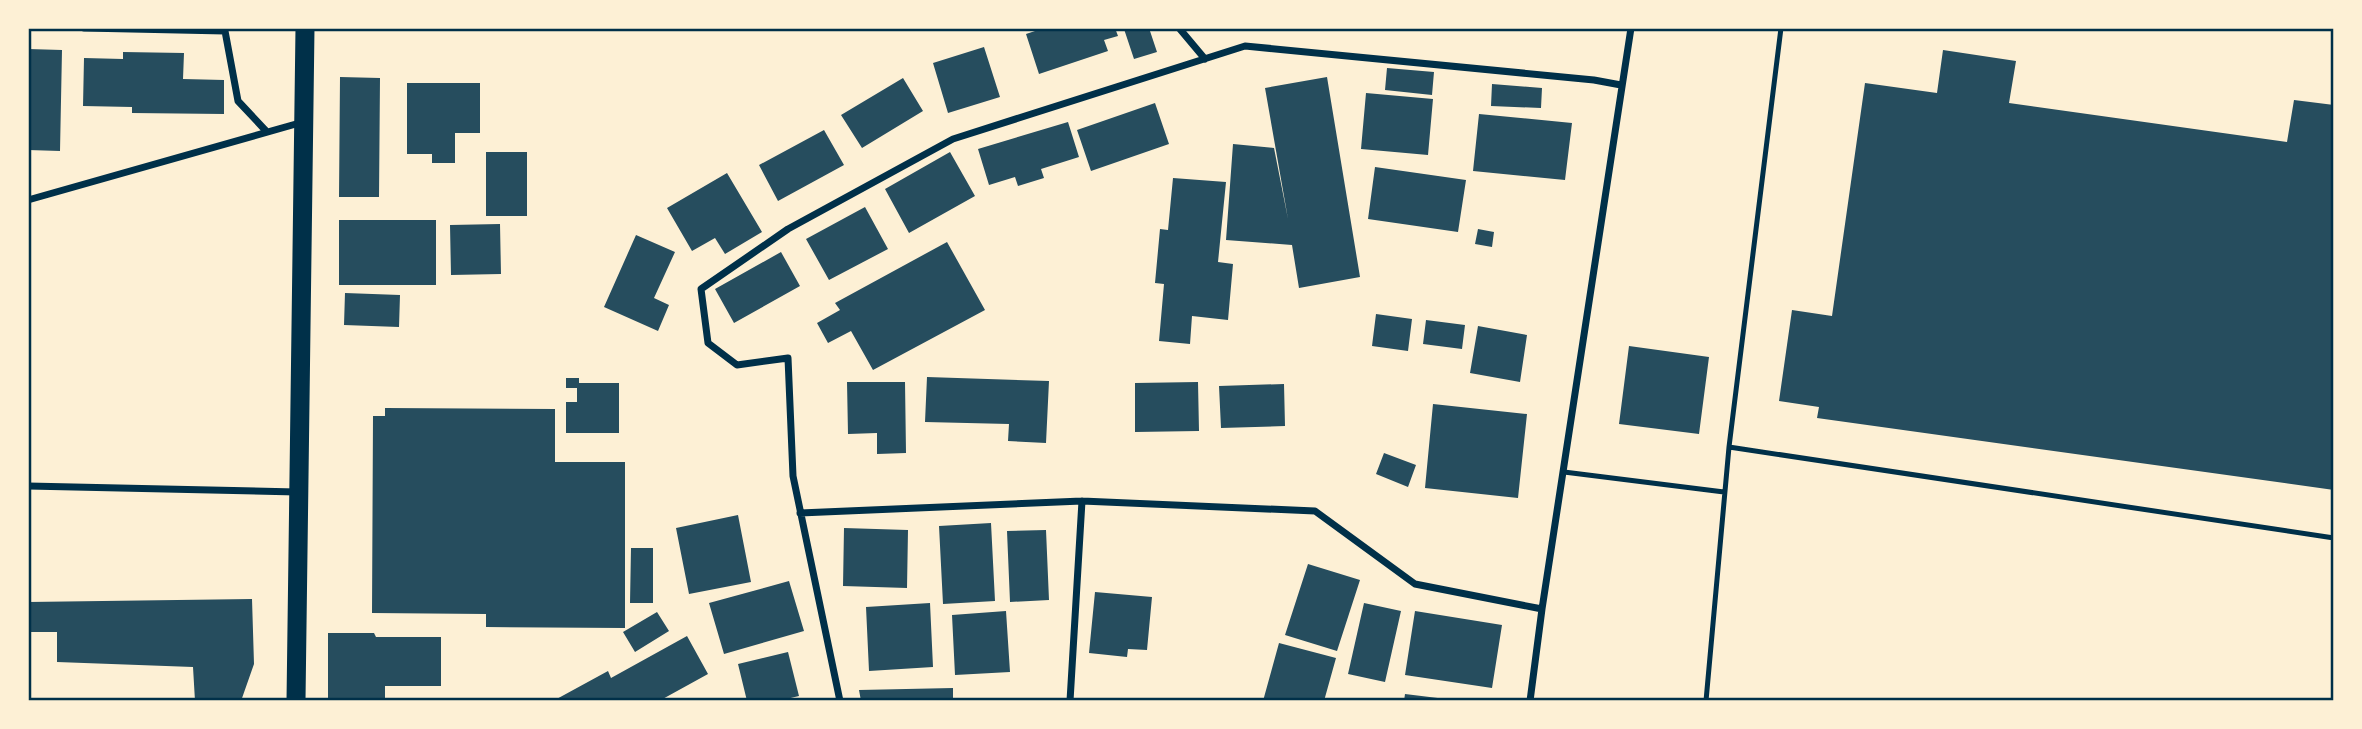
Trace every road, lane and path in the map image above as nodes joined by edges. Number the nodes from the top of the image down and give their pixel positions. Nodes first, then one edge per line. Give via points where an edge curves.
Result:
1 (84, 28) edge
2 (305, 28) edge
3 (1179, 28) edge
4 (1631, 28) edge
5 (1781, 28) edge
6 (225, 29) edge
7 (1205, 59) junction
8 (1621, 85) junction
9 (303, 122) junction
10 (267, 132) junction
11 (28, 200) edge
12 (1729, 447) junction
13 (1564, 472) junction
14 (28, 486) edge
15 (298, 492) junction
16 (1724, 492) junction
17 (1082, 501) junction
18 (800, 513) junction
19 (2334, 538) edge
20 (1542, 609) junction
21 (296, 701) edge
22 (840, 701) edge
23 (1070, 701) edge
24 (1530, 701) edge
25 (1706, 701) edge

1 - 6 street
2 - 9 highway
3 - 7 street
4 - 8 street
5 - 12 lane
6 - 10 street via 238,101
7 - 8 street via 1245,46
7 - 18 street via 953,139 788,229 701,289 708,342 737,365 788,358 793,476
8 - 13 street
9 - 10 street
9 - 15 highway
10 - 11 street
12 - 16 lane
12 - 19 lane
13 - 16 lane
13 - 20 street
14 - 15 street
15 - 21 highway
16 - 25 lane
17 - 18 street
17 - 20 street via 1315,511 1415,584
17 - 23 street
18 - 22 street
20 - 24 street

